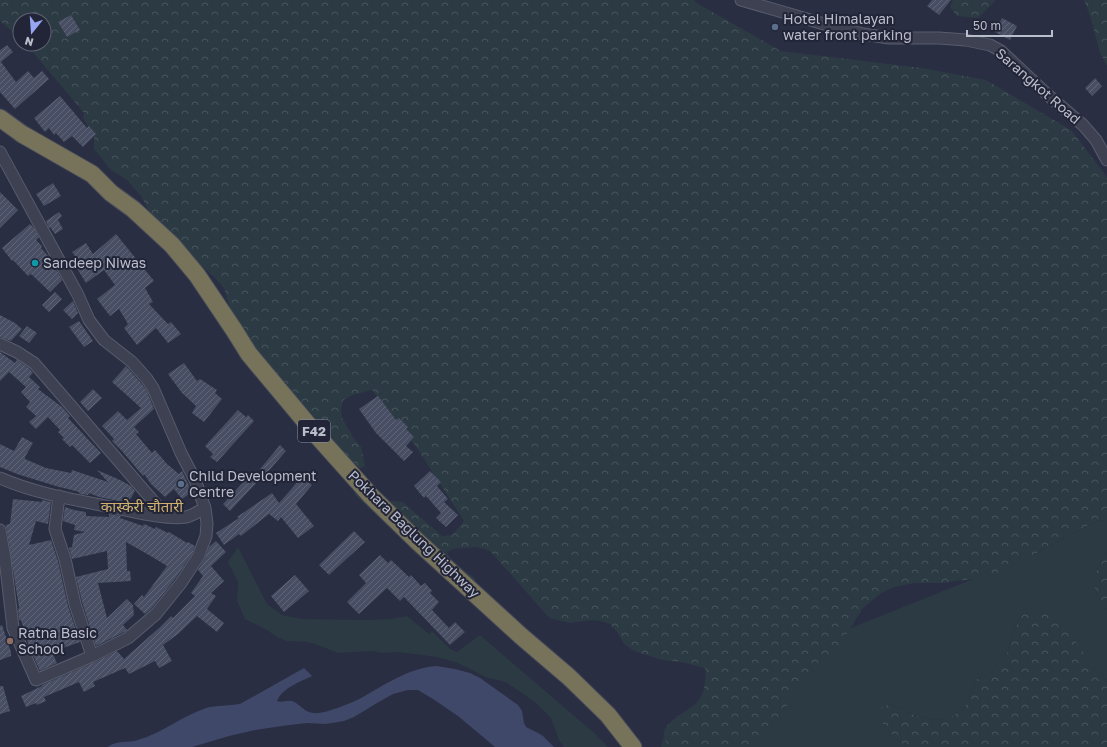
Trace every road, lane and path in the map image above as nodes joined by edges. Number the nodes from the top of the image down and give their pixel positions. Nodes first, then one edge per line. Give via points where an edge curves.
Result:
1 (741, 0) edge
2 (0, 118) edge
3 (0, 152) edge
4 (1107, 160) edge
5 (0, 344) edge
6 (0, 478) edge
7 (59, 496) junction
8 (205, 508) junction
9 (167, 517) junction
10 (0, 530) edge
11 (92, 656) junction
12 (633, 747) edge

1 - 4 street, Sarangkot Road via 863,34 889,38 966,40 990,45 1001,51 1083,124
2 - 12 highway, Pokhara Baglung Highway / F42 via 22,134 92,174 172,245 197,276 249,354 371,496 521,636 569,677 608,715
3 - 8 street via 78,294 89,320 104,340 132,362 153,388 181,453 196,480
5 - 9 street via 34,363
6 - 7 street via 14,485
7 - 9 street
7 - 11 street via 55,528
8 - 9 street via 186,517
8 - 11 street via 206,536 198,557 181,583 156,614 128,638
10 - 11 street via 13,628 36,680

